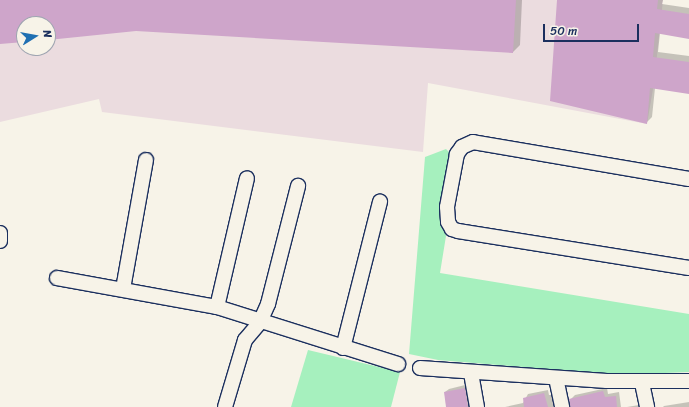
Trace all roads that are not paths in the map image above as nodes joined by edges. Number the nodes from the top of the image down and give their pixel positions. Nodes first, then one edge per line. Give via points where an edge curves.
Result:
1 (146, 160) dead end
2 (247, 178) dead end
3 (689, 179) edge
4 (298, 186) dead end
5 (380, 202) dead end
6 (0, 233) edge
7 (0, 241) edge
8 (689, 268) edge
9 (57, 278) dead end
10 (123, 289) junction
11 (217, 307) junction
12 (260, 322) junction
13 (343, 348) junction
14 (398, 364) dead end
15 (420, 368) dead end
16 (471, 372) junction
17 (556, 378) junction
18 (689, 381) edge
19 (642, 383) junction
20 (225, 407) edge
21 (477, 407) edge
22 (562, 407) edge
23 (647, 407) edge

1 - 10 street
2 - 11 street
3 - 8 street via 473,142 462,147 456,154 447,207 448,222 452,229 458,231
4 - 12 street via 268,304
5 - 13 street
6 - 7 street
9 - 10 street
10 - 11 street
11 - 12 street
12 - 13 street
12 - 20 street via 245,340
13 - 14 street
15 - 16 street
16 - 17 street
16 - 21 street
17 - 19 street
17 - 22 street
18 - 19 street
19 - 23 street

